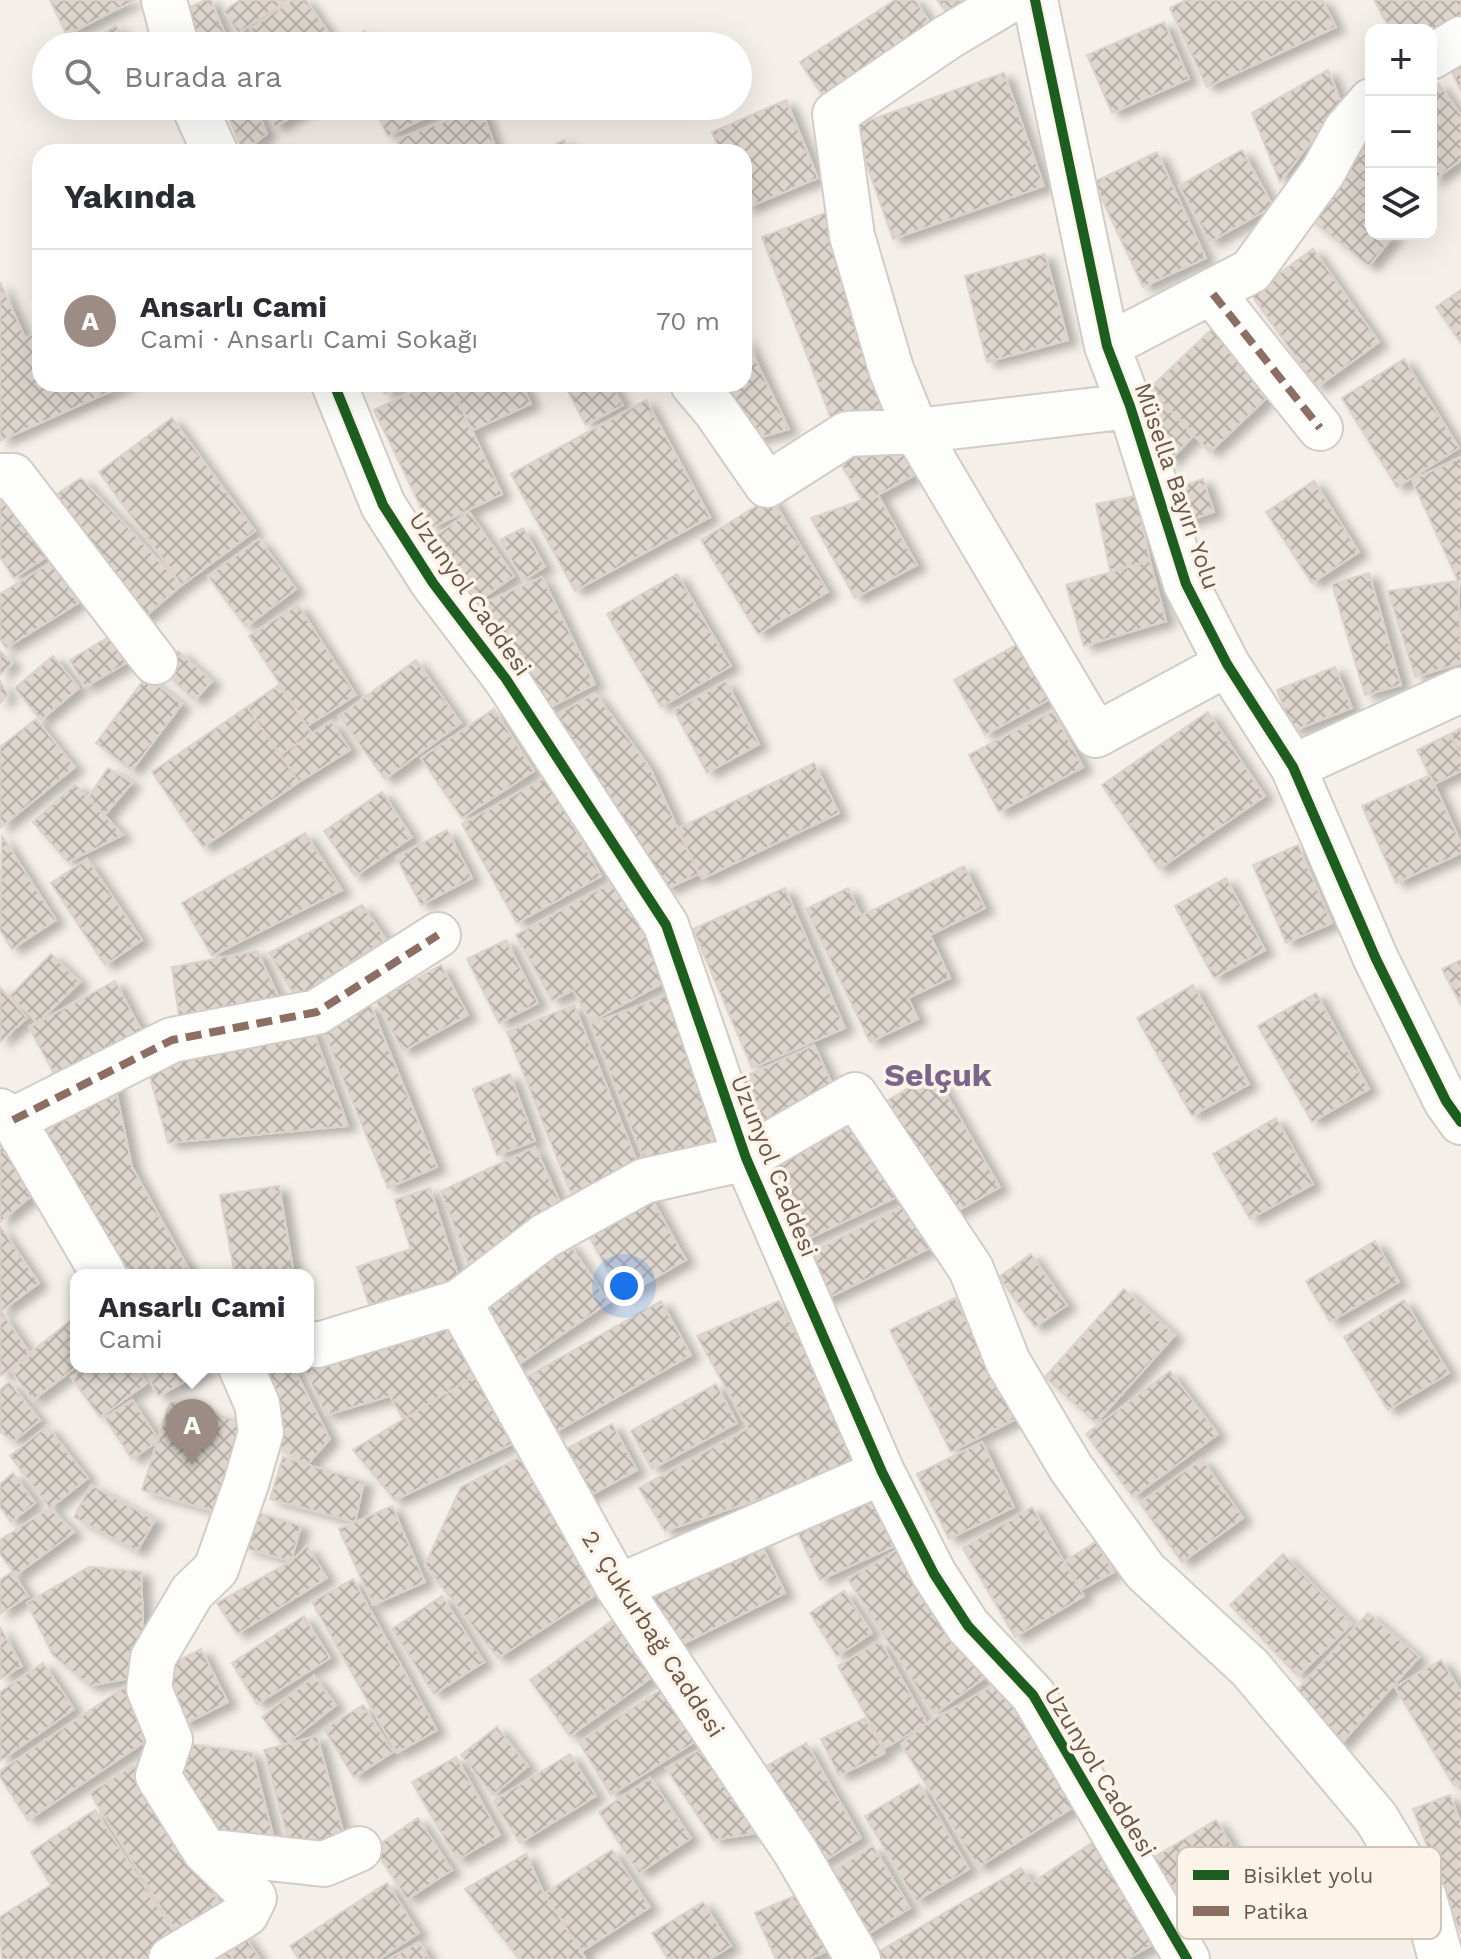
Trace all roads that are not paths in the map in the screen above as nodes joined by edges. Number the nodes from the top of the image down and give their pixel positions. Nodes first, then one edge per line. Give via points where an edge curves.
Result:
1 (164, 0) edge
2 (1010, 0) edge
3 (1035, 0) edge
4 (172, 32) edge
5 (1461, 39) edge
6 (1437, 53) edge
7 (1365, 108) edge
8 (200, 120) edge
9 (211, 144) edge
10 (1213, 294) junction
11 (1107, 346) junction
12 (337, 392) edge
13 (700, 392) edge
14 (1130, 406) junction
15 (1320, 428) dead end
16 (916, 431) junction
17 (0, 476) edge
18 (155, 662) dead end
19 (1227, 664) junction
20 (1461, 690) edge
21 (1293, 767) junction
22 (438, 935) dead end
23 (6, 1116) edge
24 (1461, 1122) edge
25 (746, 1158) junction
26 (100, 1269) edge
27 (459, 1302) junction
28 (314, 1345) edge
29 (244, 1373) edge
30 (882, 1472) junction
31 (618, 1587) junction
32 (1394, 1847) edge
33 (359, 1849) dead end
34 (205, 1851) junction
35 (1436, 1939) edge
36 (171, 1959) edge
37 (858, 1959) edge
38 (1187, 1959) edge
39 (1441, 1959) edge

1 - 4 street
2 - 16 street via 835,114 852,236 891,369
3 - 11 street, Müsella Bayırı Yolu
5 - 6 street
7 - 10 street via 1251,271
8 - 9 street
10 - 11 street
10 - 15 street
11 - 14 street, Müsella Bayırı Yolu
12 - 25 street, Uzunyol Caddesi via 383,505 433,583 506,679 666,925
13 - 16 street via 767,485 847,434
14 - 16 street
14 - 19 street, Müsella Bayırı Yolu via 1186,584
16 - 19 street via 1096,735
17 - 18 street via 13,476
19 - 21 street, Müsella Bayırı Yolu
20 - 21 street
21 - 24 street, Müsella Bayırı Yolu via 1376,959
22 - 23 street via 317,1012 172,1040
23 - 26 street
25 - 27 street via 644,1181 545,1236
25 - 30 street, Uzunyol Caddesi
25 - 32 street via 855,1095 971,1269 1008,1362 1071,1468 1145,1571 1250,1668 1376,1818
27 - 28 street
27 - 31 street, 2. Çukurbağ Caddesi
29 - 34 street via 257,1404 261,1432 246,1484 216,1569 192,1592 153,1658 149,1689 170,1740 158,1776
30 - 31 street
30 - 38 street, Uzunyol Caddesi via 934,1574 968,1626 1033,1695
31 - 37 street, 2. Çukurbağ Caddesi via 795,1851
33 - 34 street via 324,1864
34 - 36 street via 254,1898 246,1914
35 - 39 street

